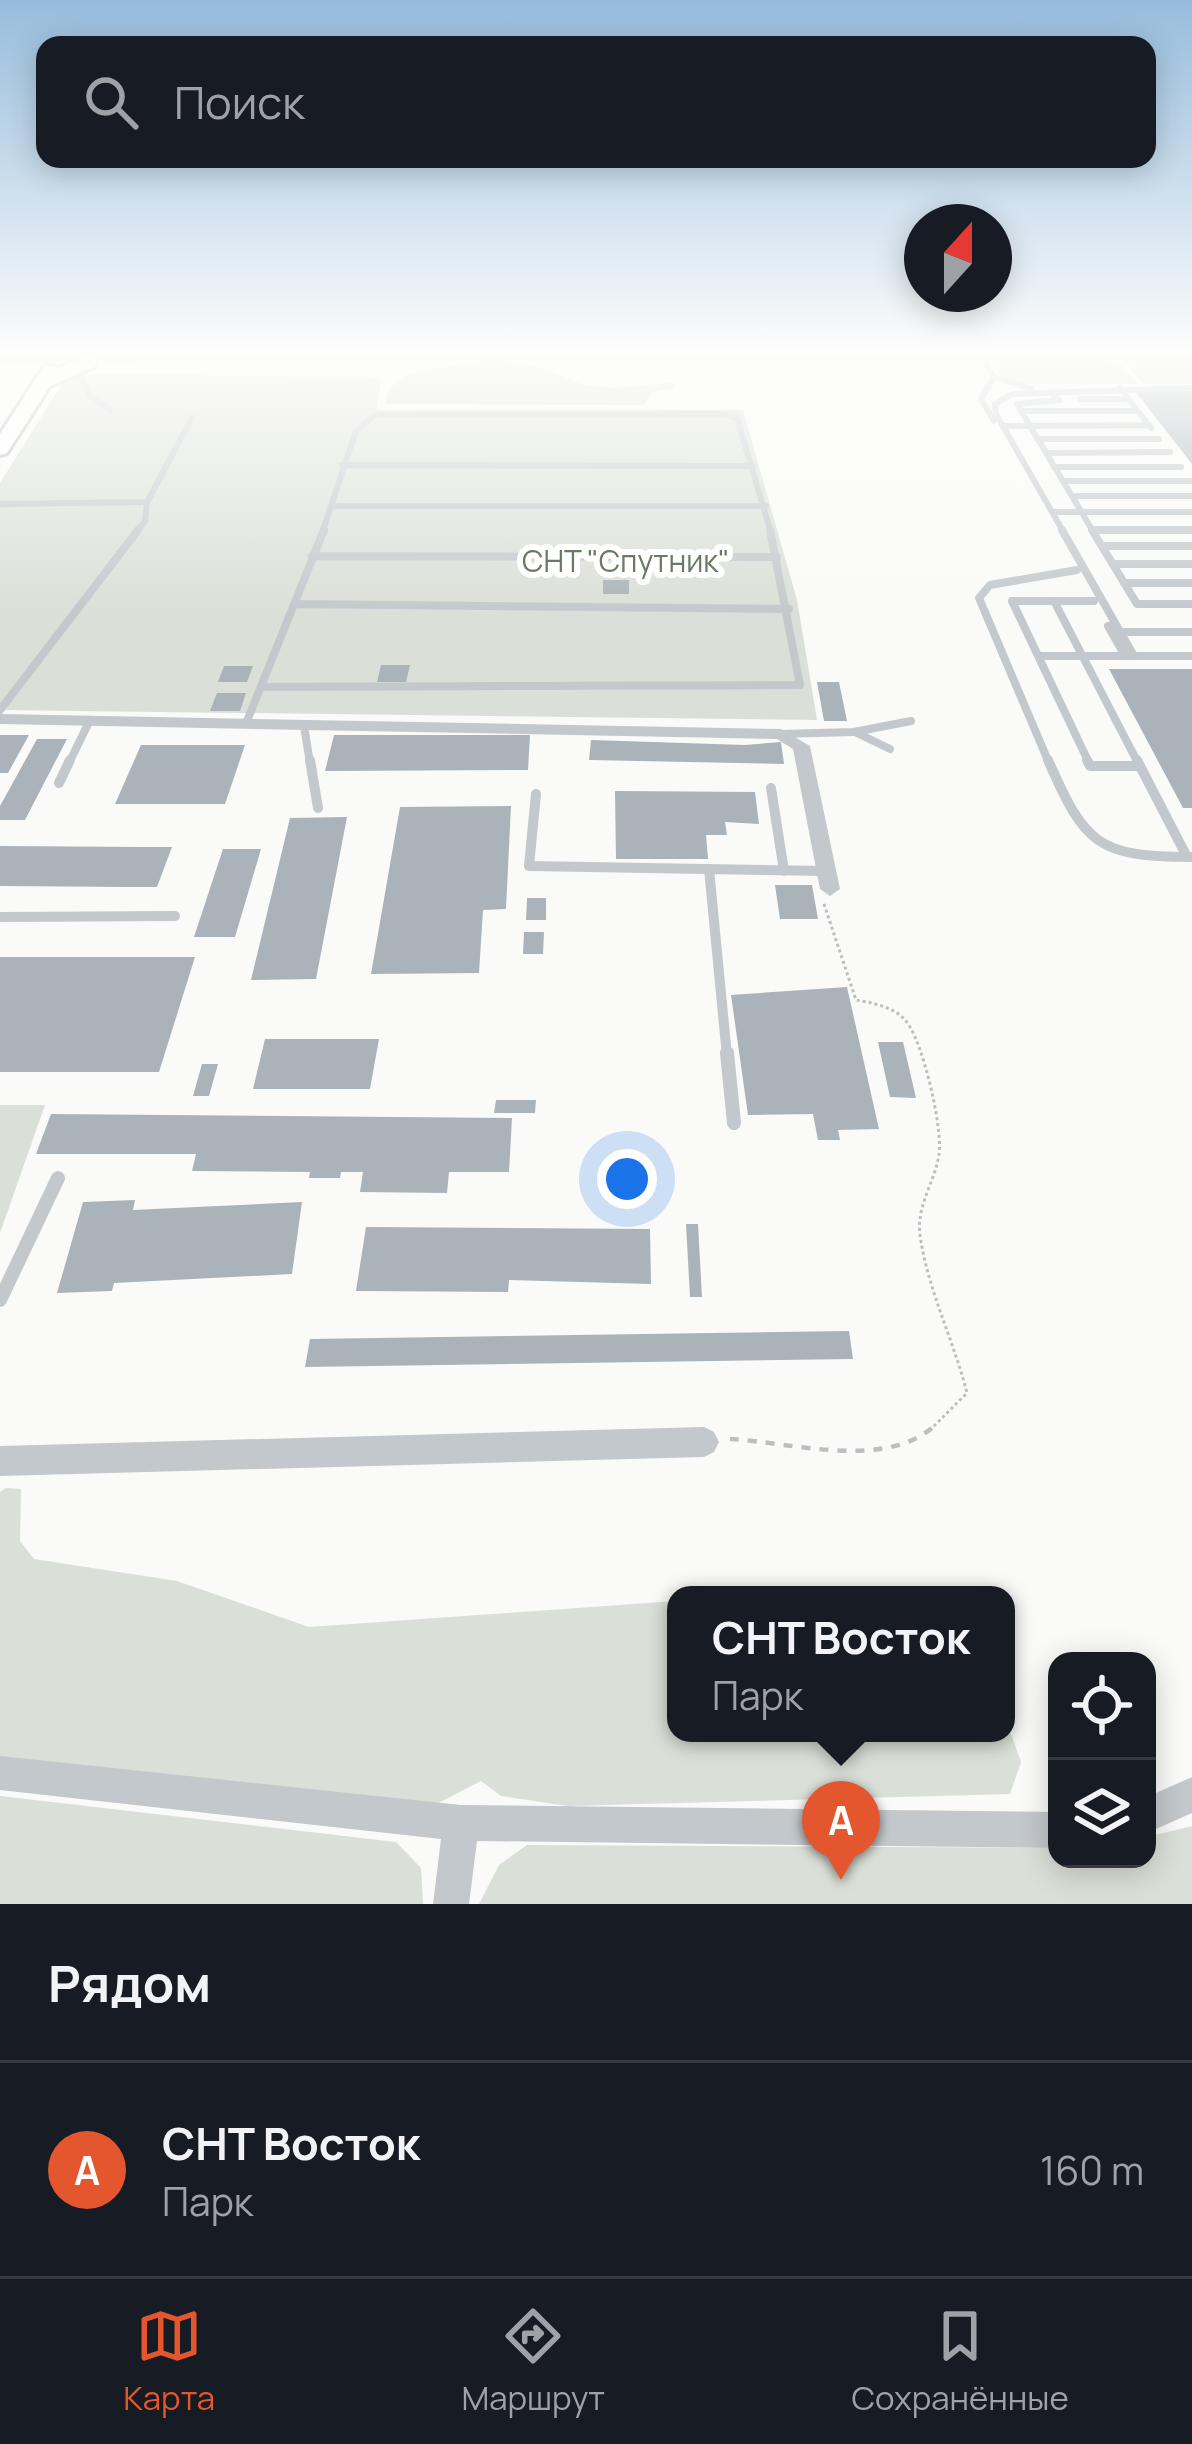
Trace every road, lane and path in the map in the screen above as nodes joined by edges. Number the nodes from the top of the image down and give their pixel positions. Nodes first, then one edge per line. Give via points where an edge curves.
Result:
1 (181, 439) edge
2 (352, 439) edge
3 (744, 439) edge
4 (1003, 439) edge
5 (1010, 439) edge
6 (1037, 439) joint
7 (1159, 439) joint
8 (1170, 452) junction
9 (1046, 453) junction
10 (342, 465) junction
11 (753, 466) junction
12 (1054, 467) junction
13 (1181, 467) junction
14 (1192, 481) edge
15 (1063, 482) junction
16 (1072, 496) junction
17 (1192, 496) edge
18 (147, 502) junction
19 (0, 504) edge
20 (332, 506) junction
21 (766, 506) junction
22 (1052, 512) junction
23 (1082, 512) junction
24 (1192, 512) edge
25 (1093, 530) junction
26 (1192, 530) edge
27 (1102, 546) junction
28 (1192, 546) edge
29 (312, 556) junction
30 (777, 557) junction
31 (1113, 564) junction
32 (1192, 564) edge
33 (1077, 570) junction
34 (1124, 583) junction
35 (1192, 583) edge
36 (1054, 601) junction
37 (1094, 601) junction
38 (294, 604) junction
39 (1192, 604) edge
40 (789, 609) junction
41 (1120, 632) junction
42 (1192, 632) edge
43 (1039, 656) junction
44 (1083, 656) junction
45 (1129, 656) junction
46 (1192, 656) edge
47 (261, 687) junction
48 (0, 714) edge
49 (90, 720) junction
50 (911, 721) dead end
51 (247, 722) junction
52 (304, 726) junction
53 (854, 732) junction
54 (782, 734) junction
55 (890, 749) dead end
56 (1140, 766) junction
57 (58, 784) dead end
58 (771, 788) dead end
59 (536, 794) dead end
60 (318, 808) dead end
61 (1189, 857) edge
62 (709, 869) junction
63 (784, 871) junction
64 (826, 883) junction
65 (0, 916) edge
66 (175, 916) dead end
67 (734, 1123) dead end
68 (58, 1178) dead end
69 (0, 1300) edge
70 (704, 1442) joint
71 (0, 1461) edge
72 (0, 1773) edge
73 (1192, 1795) edge
74 (1156, 1811) edge
75 (461, 1822) junction
76 (1048, 1830) edge
77 (452, 1904) edge

1 - 18 lane
2 - 10 lane
3 - 11 lane
4 - 33 lane
5 - 22 lane
6 - 7 lane
6 - 9 lane
7 - 8 lane
8 - 9 lane
8 - 13 lane
9 - 12 lane
10 - 11 lane
10 - 20 lane
11 - 21 lane
12 - 13 lane
12 - 15 lane
13 - 14 lane
14 - 15 lane
15 - 16 lane
16 - 17 lane
16 - 23 lane
18 - 19 lane
18 - 48 lane via 145,521
20 - 21 lane
20 - 29 lane
21 - 30 lane
22 - 23 lane
22 - 41 lane
23 - 24 lane
23 - 25 lane
25 - 26 lane
25 - 27 lane
27 - 28 lane
27 - 31 lane
29 - 30 lane
29 - 38 lane
30 - 40 lane
31 - 32 lane
31 - 34 lane
33 - 37 lane
33 - 61 lane via 990,585 979,598 983,610 1074,820 1115,851
34 - 35 lane
34 - 39 lane via 1137,604
36 - 37 lane
36 - 43 lane via 1012,601
36 - 44 lane
37 - 45 lane
38 - 40 lane
38 - 47 lane
40 - 47 lane via 800,686
41 - 42 lane
41 - 45 lane
43 - 44 lane
43 - 56 lane via 1090,766
44 - 45 lane
44 - 56 lane
45 - 46 lane
47 - 51 lane
48 - 49 street
49 - 51 street
49 - 57 lane
50 - 53 lane
51 - 52 street
52 - 54 street
52 - 60 lane
53 - 54 lane
53 - 55 lane
54 - 64 street via 800,746
56 - 61 lane
58 - 63 lane
59 - 62 lane via 529,866
62 - 63 lane
62 - 67 lane
63 - 64 lane
64 - 70 path via 840,962 856,1000 883,1005 911,1028 940,1139 917,1220 933,1302 967,1393 915,1440 883,1446
65 - 66 lane
68 - 69 lane
70 - 71 street
72 - 75 street
73 - 74 street
75 - 76 street
75 - 77 street

